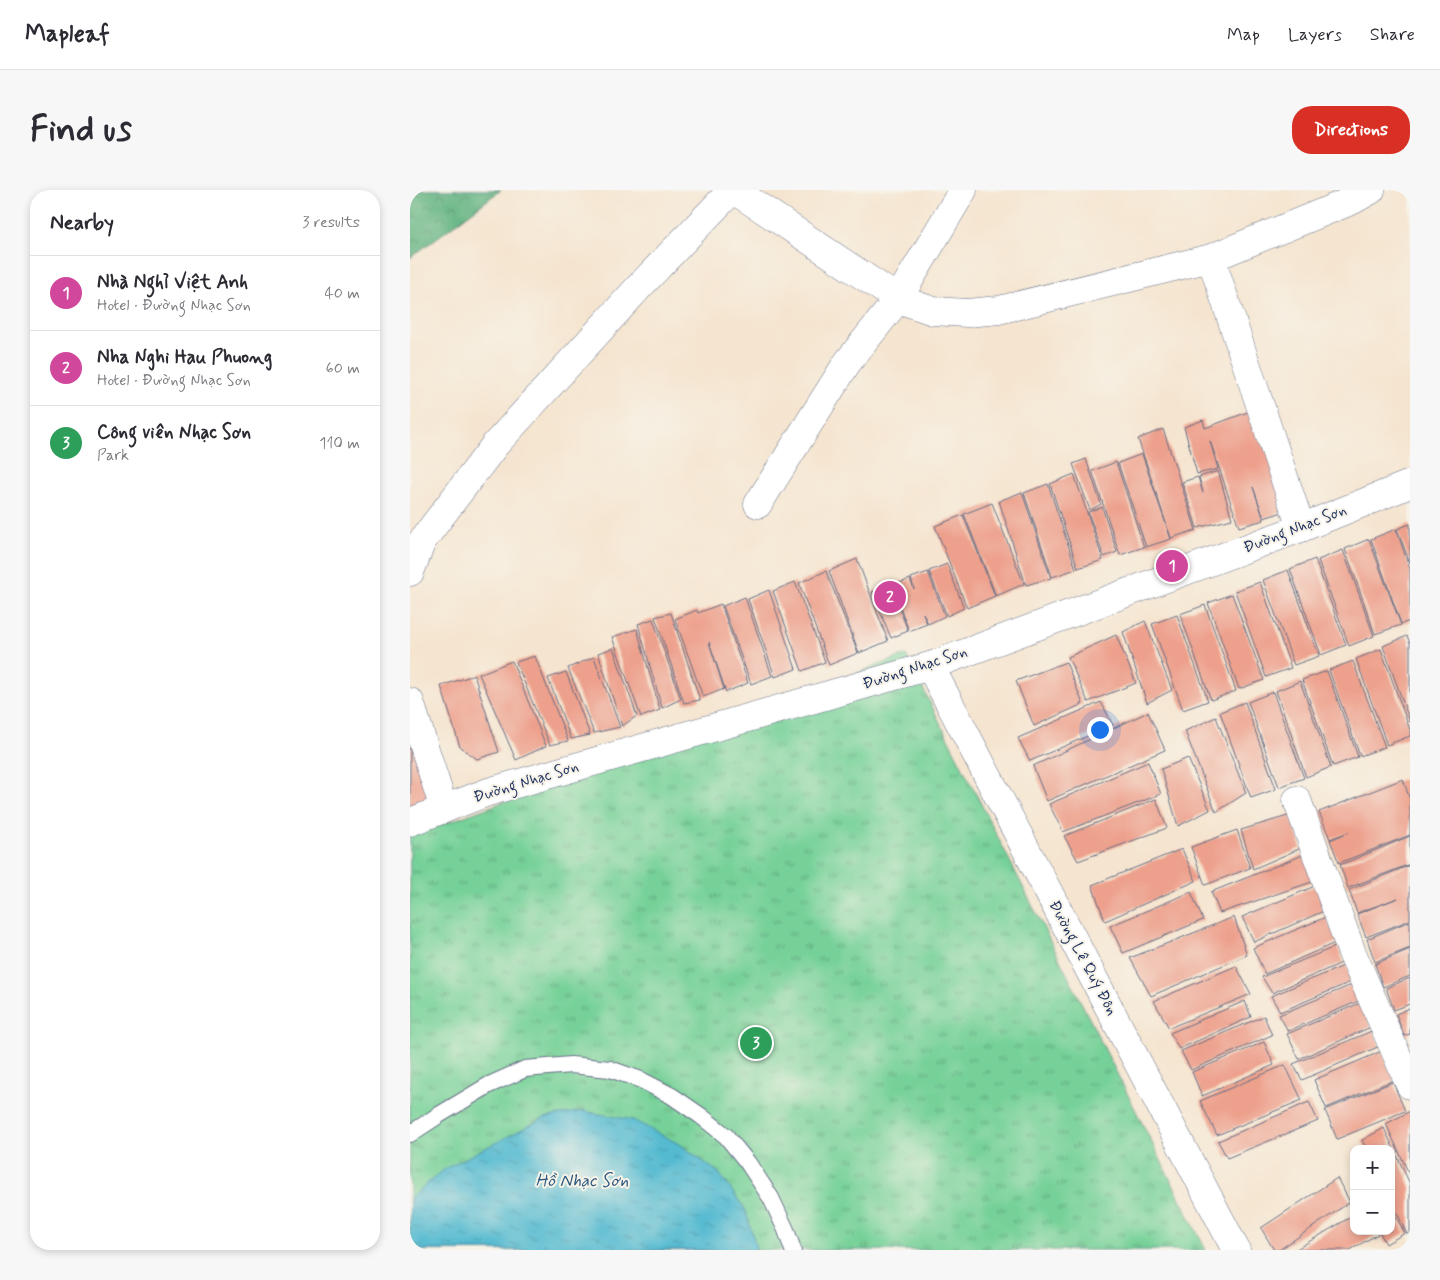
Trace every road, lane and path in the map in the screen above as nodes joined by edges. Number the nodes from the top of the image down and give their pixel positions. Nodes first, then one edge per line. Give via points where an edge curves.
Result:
1 (733, 190) edge
2 (963, 190) edge
3 (1371, 190) edge
4 (1211, 258) junction
5 (898, 299) junction
6 (1410, 484) edge
7 (758, 504) dead end
8 (1301, 528) junction
9 (410, 572) edge
10 (930, 666) junction
11 (410, 702) edge
12 (1297, 800) dead end
13 (444, 809) junction
14 (410, 822) edge
15 (1410, 1085) edge
16 (410, 1134) edge
17 (792, 1250) edge
18 (1236, 1250) edge

1 - 5 street
1 - 9 street via 639,287 495,445 422,541
2 - 5 street
3 - 4 street
4 - 5 street via 999,310 967,313 933,311
4 - 8 street
5 - 7 street via 847,363
6 - 8 street, Đường Nhạc Sơn
8 - 10 street, Đường Nhạc Sơn
10 - 13 street, Đường Nhạc Sơn via 488,792
10 - 18 street, Đường Lê Quý Đôn
11 - 13 street
12 - 15 street via 1352,953
13 - 14 street, Đường Nhạc Sơn
16 - 17 lane via 488,1085 525,1069 571,1065 610,1069 672,1096 726,1136 771,1198

